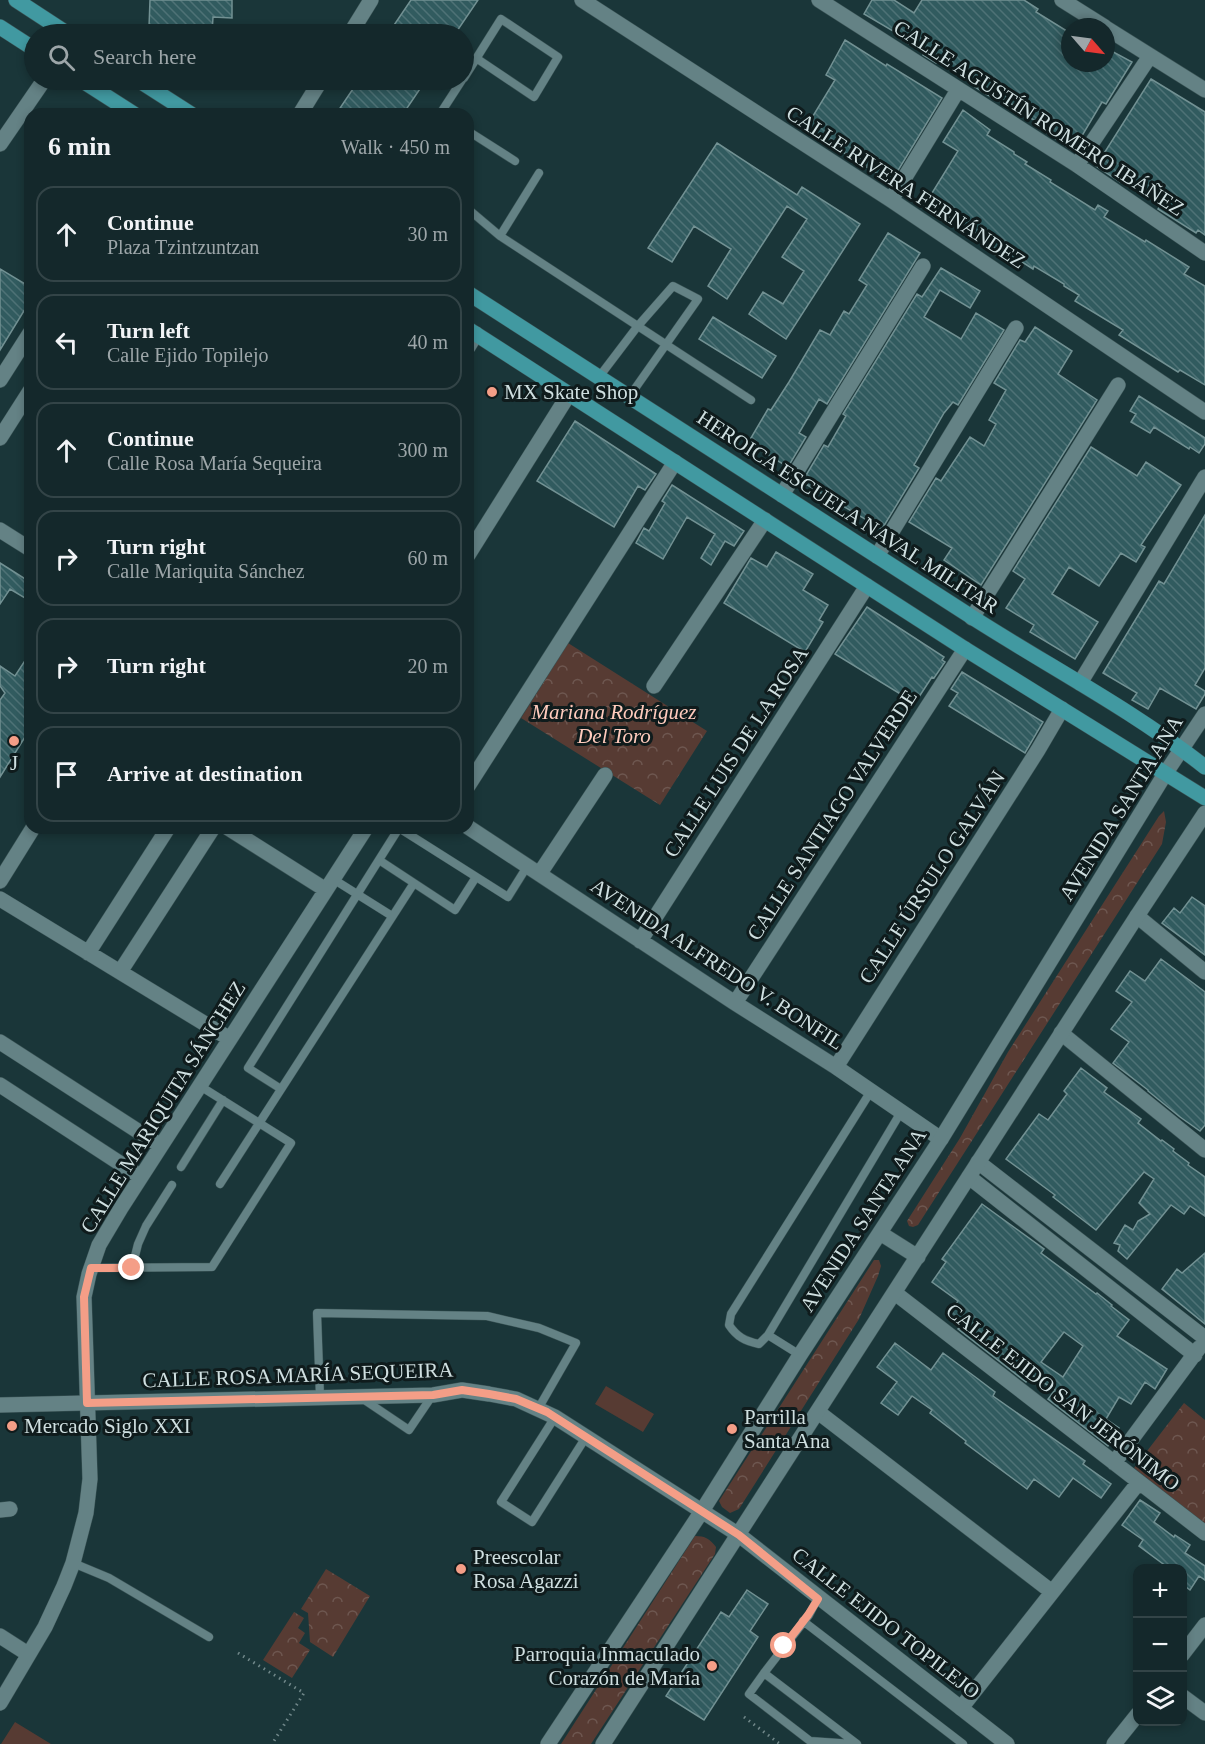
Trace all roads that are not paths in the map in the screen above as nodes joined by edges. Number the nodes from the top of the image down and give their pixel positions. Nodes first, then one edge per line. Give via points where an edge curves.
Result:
1 (15, 0) edge
2 (371, 0) edge
3 (582, 0) edge
4 (819, 0) edge
5 (1062, 0) edge
6 (1091, 18) edge
7 (52, 24) edge
8 (356, 24) edge
9 (0, 27) edge
10 (1115, 33) edge
11 (24, 43) edge
12 (1150, 56) junction
13 (476, 58) junction
14 (474, 61) edge
15 (37, 90) edge
16 (97, 90) edge
17 (150, 90) edge
18 (315, 90) edge
19 (456, 90) edge
20 (958, 90) junction
21 (1205, 90) edge
22 (25, 108) edge
23 (125, 108) edge
24 (172, 108) edge
25 (304, 108) edge
26 (445, 108) edge
27 (24, 109) edge
28 (474, 135) edge
29 (0, 144) edge
30 (515, 161) dead end
31 (1077, 165) junction
32 (539, 173) dead end
33 (891, 200) junction
34 (474, 214) edge
35 (500, 236) junction
36 (1205, 253) edge
37 (923, 266) dead end
38 (474, 296) edge
39 (637, 327) junction
40 (1016, 328) dead end
41 (474, 339) edge
42 (24, 342) edge
43 (667, 344) junction
44 (599, 377) junction
45 (0, 380) edge
46 (1118, 385) dead end
47 (569, 394) junction
48 (629, 397) junction
49 (24, 400) edge
50 (751, 400) dead end
51 (1205, 412) edge
52 (0, 438) edge
53 (675, 462) junction
54 (1205, 477) edge
55 (782, 495) junction
56 (765, 520) junction
57 (0, 530) edge
58 (24, 545) edge
59 (474, 545) edge
60 (877, 556) junction
61 (867, 586) junction
62 (972, 618) junction
63 (965, 649) junction
64 (1080, 683) junction
65 (654, 686) dead end
66 (1062, 709) junction
67 (1205, 714) edge
68 (1182, 749) junction
69 (1205, 767) edge
70 (605, 774) dead end
71 (1166, 774) junction
72 (474, 777) edge
73 (1205, 798) edge
74 (1205, 813) edge
75 (474, 831) edge
76 (29, 834) edge
77 (164, 834) edge
78 (209, 834) edge
79 (239, 834) edge
80 (362, 834) edge
81 (395, 834) edge
82 (408, 834) edge
83 (379, 860) junction
84 (534, 869) junction
85 (476, 877) junction
86 (0, 881) edge
87 (414, 883) junction
88 (329, 885) junction
89 (357, 894) junction
90 (0, 899) edge
91 (392, 916) junction
92 (1137, 916) junction
93 (640, 940) junction
94 (88, 953) junction
95 (120, 972) junction
96 (1205, 972) edge
97 (735, 1003) junction
98 (1061, 1033) junction
99 (230, 1039) junction
100 (0, 1042) edge
101 (836, 1067) junction
102 (0, 1085) edge
103 (200, 1086) junction
104 (281, 1089) junction
105 (871, 1092) junction
106 (223, 1100) junction
107 (901, 1112) junction
108 (259, 1123) junction
109 (941, 1139) junction
110 (161, 1146) junction
111 (1205, 1150) edge
112 (978, 1162) junction
113 (181, 1167) dead end
114 (141, 1177) junction
115 (969, 1177) junction
116 (220, 1184) dead end
117 (172, 1185) dead end
118 (880, 1233) junction
119 (918, 1257) junction
120 (91, 1268) junction
121 (132, 1268) junction
122 (895, 1293) junction
123 (768, 1335) junction
124 (1205, 1340) edge
125 (1195, 1354) junction
126 (800, 1355) junction
127 (433, 1395) junction
128 (360, 1396) junction
129 (320, 1397) junction
130 (87, 1403) junction
131 (0, 1405) edge
132 (538, 1409) junction
133 (818, 1412) junction
134 (555, 1417) junction
135 (586, 1437) junction
136 (1114, 1462) junction
137 (1139, 1482) junction
138 (702, 1511) junction
139 (1205, 1533) edge
140 (739, 1535) junction
141 (74, 1563) junction
142 (1052, 1592) junction
143 (818, 1599) junction
144 (803, 1621) junction
145 (1205, 1625) edge
146 (0, 1636) edge
147 (209, 1637) dead end
148 (1187, 1648) edge
149 (28, 1654) junction
150 (764, 1673) junction
151 (1187, 1700) edge
152 (0, 1703) edge
153 (961, 1708) junction
154 (1205, 1713) edge
155 (1133, 1719) edge
156 (548, 1744) edge
157 (605, 1744) edge
158 (855, 1744) edge
159 (963, 1744) edge
160 (1007, 1744) edge
161 (1114, 1744) edge

1 - 7 main road
2 - 8 street
3 - 33 street, CALLE RIVERA FERNÁNDEZ
4 - 20 street, CALLE AGUSTÍN ROMERO IBÁÑEZ
5 - 6 street
9 - 11 main road
10 - 12 street
12 - 21 street
12 - 31 street
13 - 13 lane via 534,97 558,57 501,19
13 - 14 lane
15 - 22 street
16 - 23 main road
17 - 24 main road
18 - 25 street
19 - 26 lane
20 - 31 street, CALLE AGUSTÍN ROMERO IBÁÑEZ
20 - 33 street
27 - 29 street
28 - 30 lane
31 - 36 street, CALLE AGUSTÍN ROMERO IBÁÑEZ
32 - 35 lane
33 - 51 street, CALLE RIVERA FERNÁNDEZ
34 - 35 lane
35 - 39 lane
37 - 55 street
38 - 44 main road, HEROICA ESCUELA NAVAL MILITAR
39 - 43 lane
39 - 43 lane via 674,286 698,299
39 - 44 lane
40 - 60 street
41 - 47 main road
42 - 45 street
43 - 48 lane
43 - 50 lane
44 - 48 main road, HEROICA ESCUELA NAVAL MILITAR
46 - 62 street
47 - 53 main road
47 - 59 street
48 - 55 main road, HEROICA ESCUELA NAVAL MILITAR
49 - 52 street
53 - 56 main road
53 - 72 street
54 - 64 street
55 - 60 main road, HEROICA ESCUELA NAVAL MILITAR
56 - 61 main road
56 - 65 street
57 - 58 street
60 - 62 main road, HEROICA ESCUELA NAVAL MILITAR
61 - 63 main road
61 - 93 street, CALLE LUIS DE LA ROSA
62 - 64 main road, HEROICA ESCUELA NAVAL MILITAR
63 - 66 main road
63 - 97 street, CALLE SANTIAGO VALVERDE
64 - 68 main road, HEROICA ESCUELA NAVAL MILITAR
66 - 71 main road
66 - 101 street, CALLE ÚRSULO GALVÁN
67 - 68 street, AVENIDA SANTA ANA
68 - 69 main road, HEROICA ESCUELA NAVAL MILITAR
68 - 71 street, AVENIDA SANTA ANA
70 - 84 street
71 - 73 main road
71 - 109 street, AVENIDA SANTA ANA
74 - 92 street
75 - 84 street, AVENIDA ALFREDO V. BONFIL
76 - 86 street
77 - 94 street
78 - 95 street
79 - 88 street
80 - 88 street, CALLE MARIQUITA SÁNCHEZ
81 - 83 lane
82 - 85 lane
83 - 87 lane
83 - 89 lane
84 - 85 lane via 508,897
84 - 93 street, AVENIDA ALFREDO V. BONFIL
85 - 87 lane via 455,910
87 - 91 lane
88 - 89 lane
88 - 99 street, CALLE MARIQUITA SÁNCHEZ
89 - 91 lane
89 - 104 lane via 248,1068
90 - 94 street
91 - 104 lane
92 - 96 street
92 - 98 street
93 - 97 street, AVENIDA ALFREDO V. BONFIL
94 - 95 street
95 - 99 street
97 - 101 street, AVENIDA ALFREDO V. BONFIL
98 - 111 street
98 - 112 street
99 - 103 street, CALLE MARIQUITA SÁNCHEZ
100 - 110 street
101 - 105 street, AVENIDA ALFREDO V. BONFIL
102 - 114 street
103 - 106 lane
103 - 110 street, CALLE MARIQUITA SÁNCHEZ
104 - 108 lane
105 - 107 street, AVENIDA ALFREDO V. BONFIL
105 - 123 lane via 731,1314 729,1325 735,1335 747,1342 759,1344
106 - 108 lane
106 - 113 lane
107 - 109 street, AVENIDA ALFREDO V. BONFIL
107 - 123 lane
108 - 116 lane
108 - 121 lane via 291,1143 212,1267
109 - 118 street, AVENIDA SANTA ANA
110 - 114 street, CALLE MARIQUITA SÁNCHEZ
112 - 115 street
112 - 124 street
114 - 120 street, CALLE MARIQUITA SÁNCHEZ via 99,1245
115 - 119 street
115 - 125 street
117 - 121 lane via 146,1226
118 - 119 street
118 - 126 street, AVENIDA SANTA ANA
119 - 122 street
120 - 121 lane
120 - 130 street, CALLE MARIQUITA SÁNCHEZ via 84,1297
122 - 133 street
122 - 136 street, CALLE EJIDO SAN JERÓNIMO
123 - 126 lane
124 - 125 street
125 - 136 street
126 - 138 street, AVENIDA SANTA ANA
127 - 128 street, CALLE ROSA MARÍA SEQUEIRA
127 - 128 lane via 409,1430
127 - 132 street, CALLE ROSA MARÍA SEQUEIRA via 462,1390 516,1399
128 - 129 street, CALLE ROSA MARÍA SEQUEIRA
129 - 130 street, CALLE ROSA MARÍA SEQUEIRA
129 - 132 lane via 317,1313 487,1316 539,1328 576,1343
130 - 131 street, CALLE ROSA MARÍA SEQUEIRA
130 - 141 street, CALLE MARIQUITA SÁNCHEZ via 90,1479
132 - 134 street, CALLE ROSA MARÍA SEQUEIRA
133 - 140 street
133 - 142 street
134 - 135 street, CALLE ROSA MARÍA SEQUEIRA
134 - 135 lane via 501,1502 532,1522
135 - 138 street, CALLE ROSA MARÍA SEQUEIRA
136 - 137 street, CALLE EJIDO SAN JERÓNIMO
137 - 139 street, CALLE EJIDO SAN JERÓNIMO
137 - 142 street
138 - 140 street, CALLE ROSA MARÍA SEQUEIRA
138 - 156 street, AVENIDA SANTA ANA
140 - 143 street, CALLE EJIDO TOPILEJO
140 - 157 street
141 - 147 lane via 109,1578
141 - 149 street, CALLE MARIQUITA SÁNCHEZ
142 - 153 street
143 - 144 lane
143 - 153 street, CALLE EJIDO TOPILEJO
144 - 150 lane
144 - 159 lane
145 - 148 street
146 - 149 street
149 - 152 street, CALLE MARIQUITA SÁNCHEZ
150 - 158 lane
150 - 158 lane via 748,1694 810,1741
151 - 154 street
153 - 160 street, CALLE EJIDO TOPILEJO
155 - 161 street

